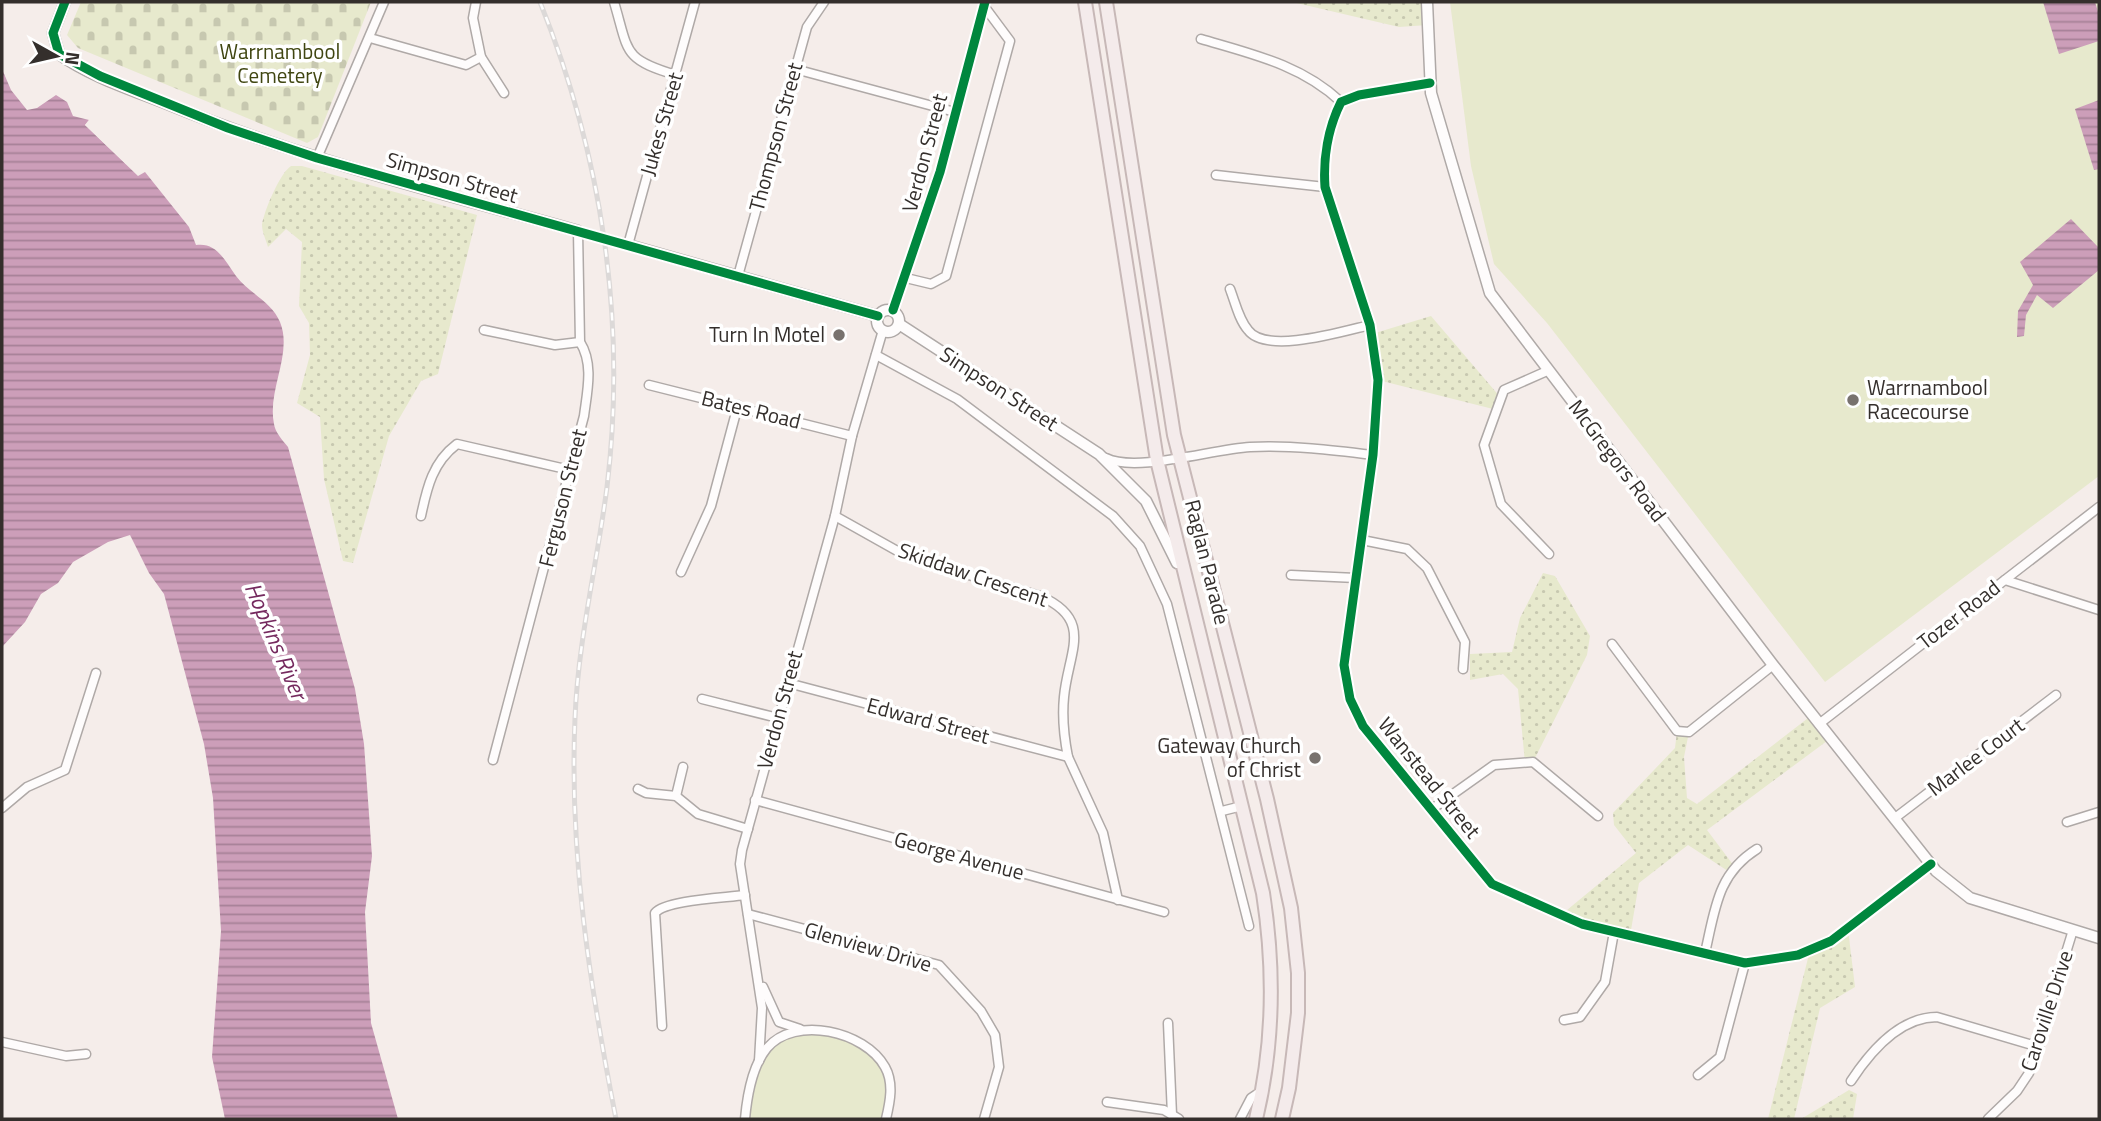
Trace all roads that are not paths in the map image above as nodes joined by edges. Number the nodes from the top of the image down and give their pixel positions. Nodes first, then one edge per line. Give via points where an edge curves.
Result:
1 (65, 2) edge
2 (384, 2) edge
3 (476, 2) edge
4 (614, 2) edge
5 (695, 2) edge
6 (824, 2) edge
7 (1086, 2) edge
8 (1106, 2) edge
9 (1427, 2) edge
10 (984, 4) edge
11 (370, 38) junction
12 (1201, 39) dead end
13 (481, 57) junction
14 (794, 69) junction
15 (676, 75) junction
16 (1430, 83) junction
17 (504, 93) dead end
18 (1341, 102) junction
19 (955, 113) junction
20 (317, 158) junction
21 (1216, 175) dead end
22 (1325, 187) junction
23 (578, 231) junction
24 (628, 245) junction
25 (738, 276) junction
26 (906, 278) junction
27 (1230, 289) dead end
28 (893, 310) junction
29 (878, 316) junction
30 (899, 324) junction
31 (1370, 325) junction
32 (484, 330) dead end
33 (883, 330) junction
34 (580, 342) junction
35 (876, 355) junction
36 (1548, 371) junction
37 (649, 385) dead end
38 (738, 405) junction
39 (852, 436) junction
40 (1099, 454) junction
41 (1373, 455) junction
42 (1180, 457) junction
43 (1157, 460) junction
44 (570, 470) junction
45 (2099, 507) edge
46 (421, 516) dead end
47 (835, 516) junction
48 (1362, 540) junction
49 (1549, 554) dead end
50 (681, 572) dead end
51 (1291, 575) dead end
52 (1356, 578) junction
53 (2005, 580) junction
54 (2099, 610) edge
55 (1192, 611) junction
56 (1612, 644) dead end
57 (1773, 666) junction
58 (1463, 669) dead end
59 (96, 673) dead end
60 (788, 683) junction
61 (2056, 695) dead end
62 (702, 699) dead end
63 (778, 718) junction
64 (1819, 724) junction
65 (1068, 757) junction
66 (493, 760) dead end
67 (683, 767) dead end
68 (638, 789) dead end
69 (676, 796) junction
70 (1267, 799) junction
71 (755, 800) junction
72 (1242, 806) junction
73 (2, 808) edge
74 (1432, 809) junction
75 (1222, 811) junction
76 (2099, 812) edge
77 (1598, 816) dead end
78 (1895, 818) junction
79 (2067, 822) dead end
80 (748, 829) junction
81 (1757, 849) dead end
82 (1931, 864) junction
83 (745, 895) junction
84 (1118, 900) junction
85 (1164, 912) dead end
86 (748, 914) junction
87 (1249, 926) dead end
88 (2073, 930) junction
89 (1614, 932) junction
90 (2099, 938) edge
91 (1705, 953) junction
92 (1745, 963) junction
93 (757, 971) junction
94 (1564, 1020) dead end
95 (1168, 1023) dead end
96 (662, 1026) dead end
97 (801, 1029) junction
98 (2, 1042) edge
99 (2039, 1047) junction
100 (86, 1054) dead end
101 (759, 1061) junction
102 (1698, 1075) dead end
103 (1851, 1081) dead end
104 (1263, 1090) junction
105 (1107, 1102) dead end
106 (1176, 1117) edge
107 (745, 1119) edge
108 (886, 1119) edge
109 (984, 1119) edge
110 (1240, 1119) edge
111 (1256, 1119) edge
112 (1282, 1119) edge
113 (1988, 1119) edge

1 - 20 street, Simpson Street via 54,44 68,61 228,128
2 - 11 street
3 - 13 street via 473,18
4 - 15 street via 631,56
5 - 15 street, Jukes Street
6 - 14 street, Thompson Street via 807,27
7 - 43 highway, Raglan Parade
8 - 42 highway, Raglan Parade
9 - 16 street, McGregors Road
10 - 19 street, Verdon Street
10 - 26 street, Verdon Street via 1010,41 946,276 931,284
11 - 13 street via 466,65
11 - 20 street
12 - 18 street via 1278,62 1321,83
13 - 17 street
14 - 19 street
14 - 25 street, Thompson Street
15 - 24 street, Jukes Street
16 - 18 street
16 - 36 street, McGregors Road via 1490,293
18 - 22 street, Wanstead Street via 1333,118
19 - 26 street, Verdon Street
20 - 23 street, Simpson Street
21 - 22 street
22 - 31 street, Wanstead Street
23 - 24 street, Simpson Street
23 - 34 street, Ferguson Street
24 - 25 street, Simpson Street
25 - 29 street, Simpson Street
26 - 28 street, Verdon Street
27 - 31 street via 1248,331 1269,342
28 - 29 street
28 - 30 street
29 - 33 street
30 - 33 street via 892,331
30 - 40 street, Simpson Street
31 - 41 street, Wanstead Street via 1378,380
32 - 34 street via 555,345
33 - 35 street, Verdon Street
34 - 44 street, Ferguson Street via 587,352 586,399
35 - 39 street, Verdon Street
35 - 75 street via 957,399 1113,516 1140,546 1167,604
36 - 49 street via 1504,390 1484,445 1501,504
36 - 57 street, McGregors Road
37 - 38 street, Bates Road
38 - 39 street, Bates Road
38 - 50 street via 711,506
39 - 47 street, Verdon Street
40 - 43 street, Simpson Street via 1126,463
40 - 55 street, Simpson Street via 1133,484 1158,520
41 - 42 street, Simpson Street via 1279,446
41 - 48 street, Wanstead Street
42 - 43 street, Simpson Street
42 - 70 highway, Raglan Parade
43 - 55 highway, Raglan Parade
44 - 46 street via 457,444 444,453 428,481
44 - 66 street, Ferguson Street
45 - 53 street, Tozer Road
47 - 60 street, Verdon Street
47 - 65 street, Skiddaw Crescent via 908,557 1059,604 1076,631 1064,698
48 - 52 street, Wanstead Street
48 - 58 street via 1406,549 1427,568 1465,642
51 - 52 street
52 - 74 street, Wanstead Street via 1344,665 1350,699 1363,726
53 - 54 street
53 - 64 street, Tozer Road
55 - 72 highway, Raglan Parade
56 - 57 street via 1677,731 1689,732
57 - 64 street, McGregors Road
59 - 73 street via 65,770 37,781
60 - 63 street, Verdon Street
60 - 65 street, Edward Street
61 - 78 street, Marlee Court
62 - 63 street
63 - 71 street, Verdon Street
64 - 78 street, McGregors Road
65 - 84 street, Skiddaw Crescent via 1105,840
67 - 69 street
68 - 69 street
69 - 80 street via 698,814
70 - 72 highway
70 - 112 highway, Raglan Parade via 1291,908 1298,973 1294,1051
71 - 80 street, Verdon Street
71 - 84 street, George Avenue
72 - 75 street
72 - 104 highway, Raglan Parade via 1263,893 1272,971
74 - 77 street via 1494,765 1532,762
74 - 89 street, Wanstead Street via 1492,884 1582,924
75 - 87 street
76 - 79 street
78 - 82 street, McGregors Road
80 - 83 street, Verdon Street via 740,864
81 - 91 street via 1736,863 1717,901
82 - 88 street, McGregors Road via 1946,882 1970,898
82 - 92 street, Wanstead Street via 1831,941 1798,955
83 - 86 street, Verdon Street
83 - 96 street via 673,902 655,912
84 - 85 street, George Avenue
86 - 93 street, Verdon Street
86 - 109 street, Glenview Drive via 939,965 981,1011 995,1035 999,1067
88 - 90 street, McGregors Road
88 - 99 street, Caroville Drive
89 - 91 street, Wanstead Street
89 - 94 street via 1605,982 1580,1017
91 - 92 street, Wanstead Street
92 - 102 street via 1720,1057
93 - 97 street, Verdon Street via 774,1015
93 - 101 street, Verdon Street via 763,1033
95 - 106 street
97 - 101 street via 777,1040
97 - 108 street via 848,1037 886,1067 892,1094
98 - 100 street via 66,1056
99 - 103 street via 1937,1017 1923,1017 1905,1025 1866,1059
99 - 113 street, Caroville Drive via 2017,1091
101 - 107 street, Verdon Street
104 - 110 street via 1251,1098
104 - 111 highway, Raglan Parade
105 - 106 street via 1154,1108

